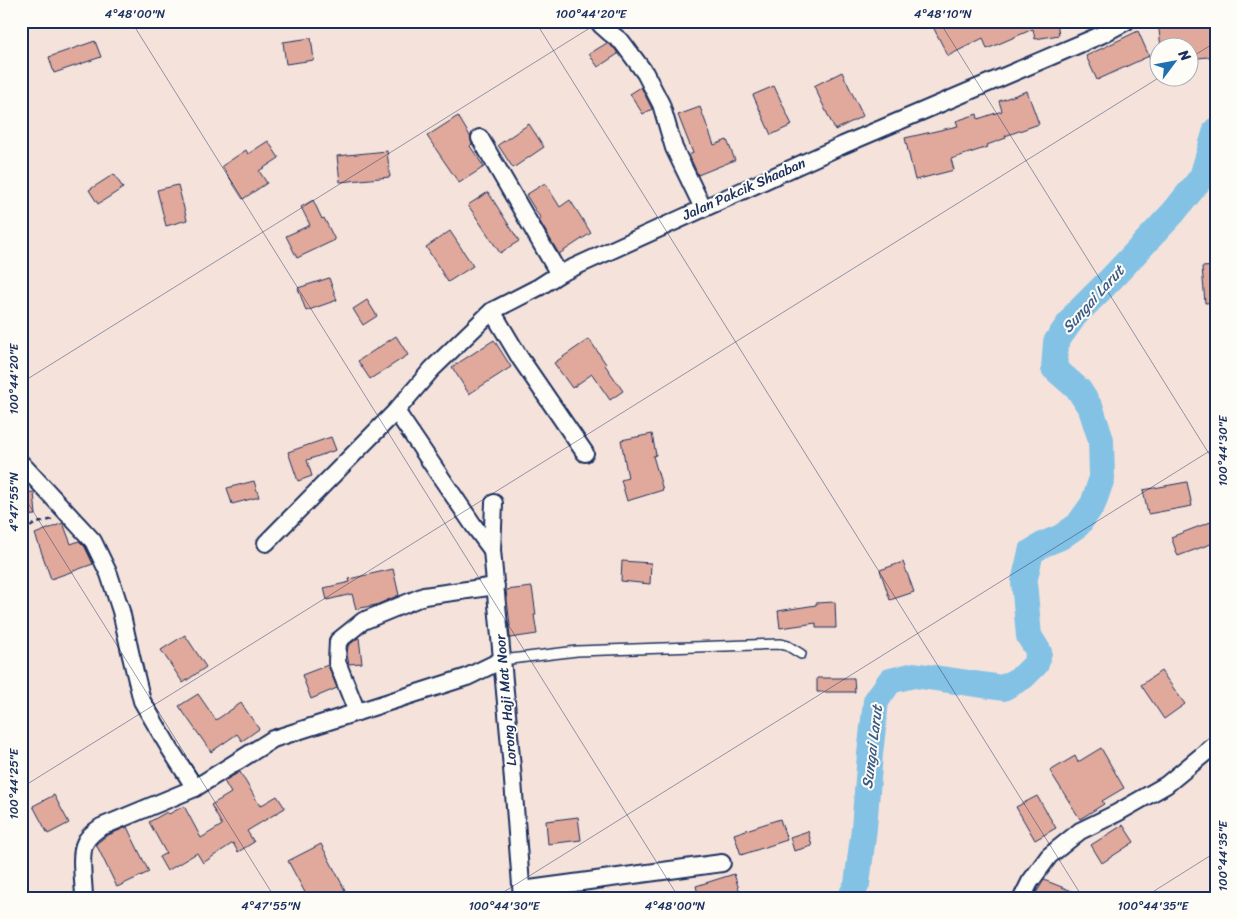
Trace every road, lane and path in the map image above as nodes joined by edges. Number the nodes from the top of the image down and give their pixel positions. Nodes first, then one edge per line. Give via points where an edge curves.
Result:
1 (598, 21) edge
2 (1127, 21) edge
3 (480, 138) dead end
4 (703, 208) junction
5 (559, 274) junction
6 (492, 311) junction
7 (396, 411) junction
8 (585, 453) dead end
9 (21, 463) edge
10 (494, 503) dead end
11 (71, 516) junction
12 (266, 542) dead end
13 (492, 550) junction
14 (21, 560) edge
15 (496, 586) junction
16 (801, 654) dead end
17 (502, 660) junction
18 (357, 712) junction
19 (1216, 744) edge
20 (195, 788) junction
21 (722, 863) dead end
22 (522, 894) edge
23 (84, 898) edge
24 (1022, 898) edge

1 - 4 street via 622,42 645,73 660,104 674,148
2 - 4 street, Jalan Pakcik Shaaban
3 - 5 street
4 - 5 street, Jalan Pakcik Shaaban
5 - 6 street, Jalan Pakcik Shaaban
6 - 7 street, Jalan Pakcik Shaaban via 432,369
6 - 8 street
7 - 12 street, Jalan Pakcik Shaaban
7 - 13 street
9 - 11 street
10 - 13 street, Lorong Haji Mat Noor
11 - 14 path via 33,525 25,533
11 - 20 street via 94,541 109,574 142,701
13 - 15 street, Lorong Haji Mat Noor
15 - 17 street, Lorong Haji Mat Noor
15 - 18 street via 424,596 363,620 338,642 337,662
16 - 17 lane via 780,644 576,651
17 - 18 street via 467,677
17 - 22 street, Lorong Haji Mat Noor
18 - 20 street via 273,739
19 - 24 street via 1166,785 1080,831 1049,856
20 - 23 street via 92,833 82,853
21 - 22 street

